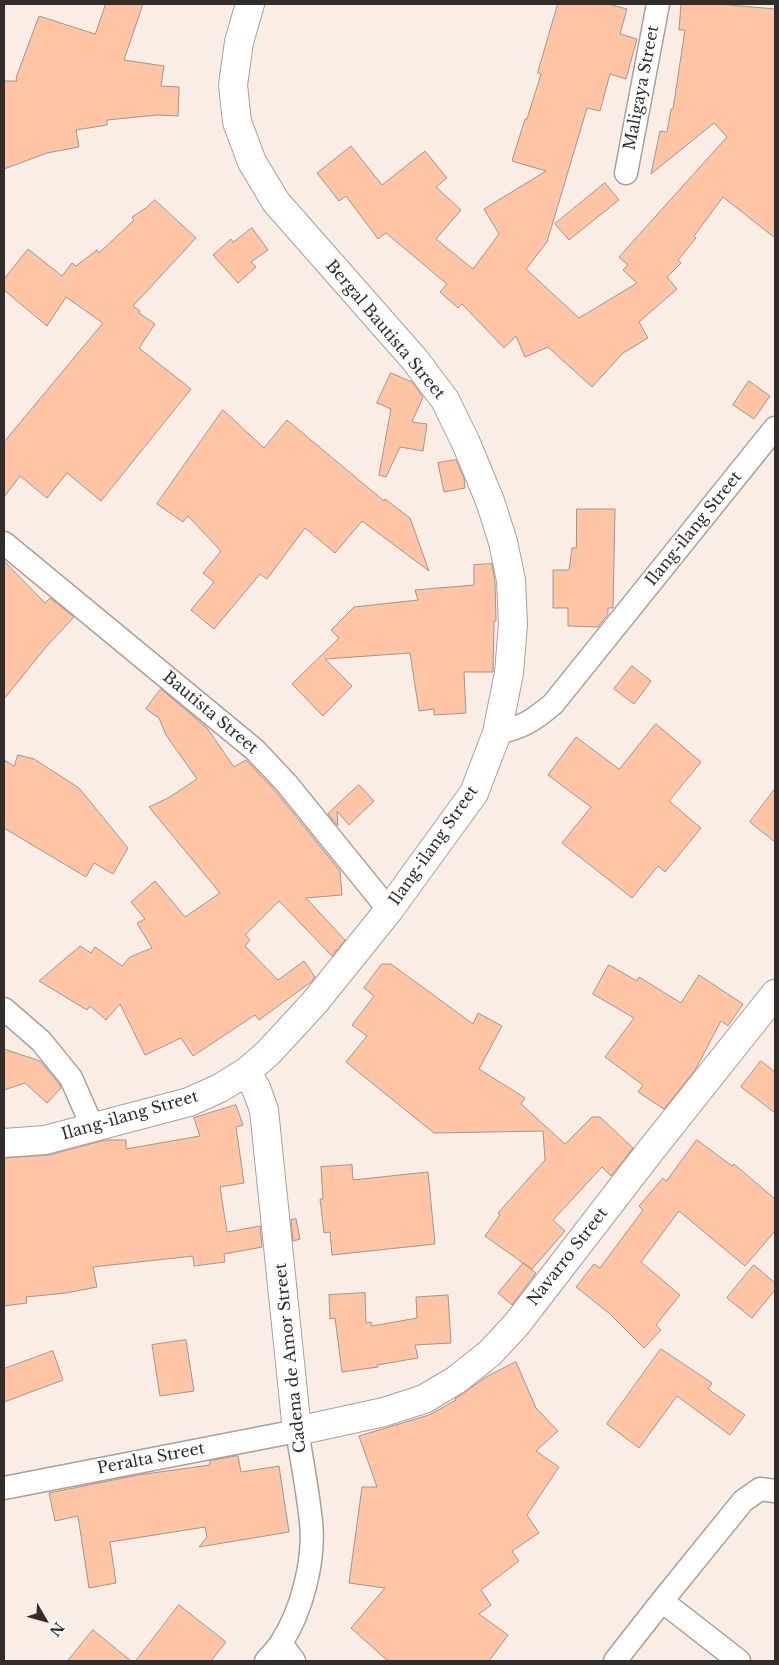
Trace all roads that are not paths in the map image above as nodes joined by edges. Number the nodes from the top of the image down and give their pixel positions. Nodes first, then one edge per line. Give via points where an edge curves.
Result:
1 (250, 4) edge
2 (658, 4) edge
3 (626, 173) dead end
4 (775, 428) edge
5 (4, 543) edge
6 (497, 733) junction
7 (389, 910) junction
8 (775, 994) edge
9 (4, 1009) edge
10 (246, 1072) junction
11 (93, 1128) junction
12 (4, 1143) edge
13 (297, 1431) junction
14 (4, 1488) edge
15 (768, 1490) edge
16 (662, 1601) junction
17 (281, 1643) junction
18 (266, 1661) edge
19 (294, 1661) edge
20 (615, 1661) edge
21 (739, 1661) edge

1 - 6 street, Bergal Bautista Street via 239,42 233,85 237,122 252,162 276,202 415,360 445,400 490,501 511,580 513,624 509,673
2 - 3 street, Maligaya Street
4 - 6 street, Ilang-ilang Street via 553,704 535,719
5 - 7 street, Bautista Street via 255,750 287,784
6 - 7 street, Ilang-ilang Street via 474,793
7 - 10 street, Ilang-ilang Street via 292,1030
8 - 13 street, Navarro Street via 516,1325 490,1353 456,1380 424,1399 384,1412
9 - 11 street via 41,1041 71,1078
10 - 11 street, Ilang-ilang Street via 189,1102
10 - 13 street, Cadena de Amor Street via 256,1088 265,1118
11 - 12 street, Ilang-ilang Street via 45,1140
13 - 14 street, Peralta Street
13 - 17 street, Cadena de Amor Street via 311,1524 310,1555 306,1583
15 - 16 street via 743,1502
16 - 20 street
16 - 21 street
17 - 18 street, Cadena de Amor Street
17 - 19 street

